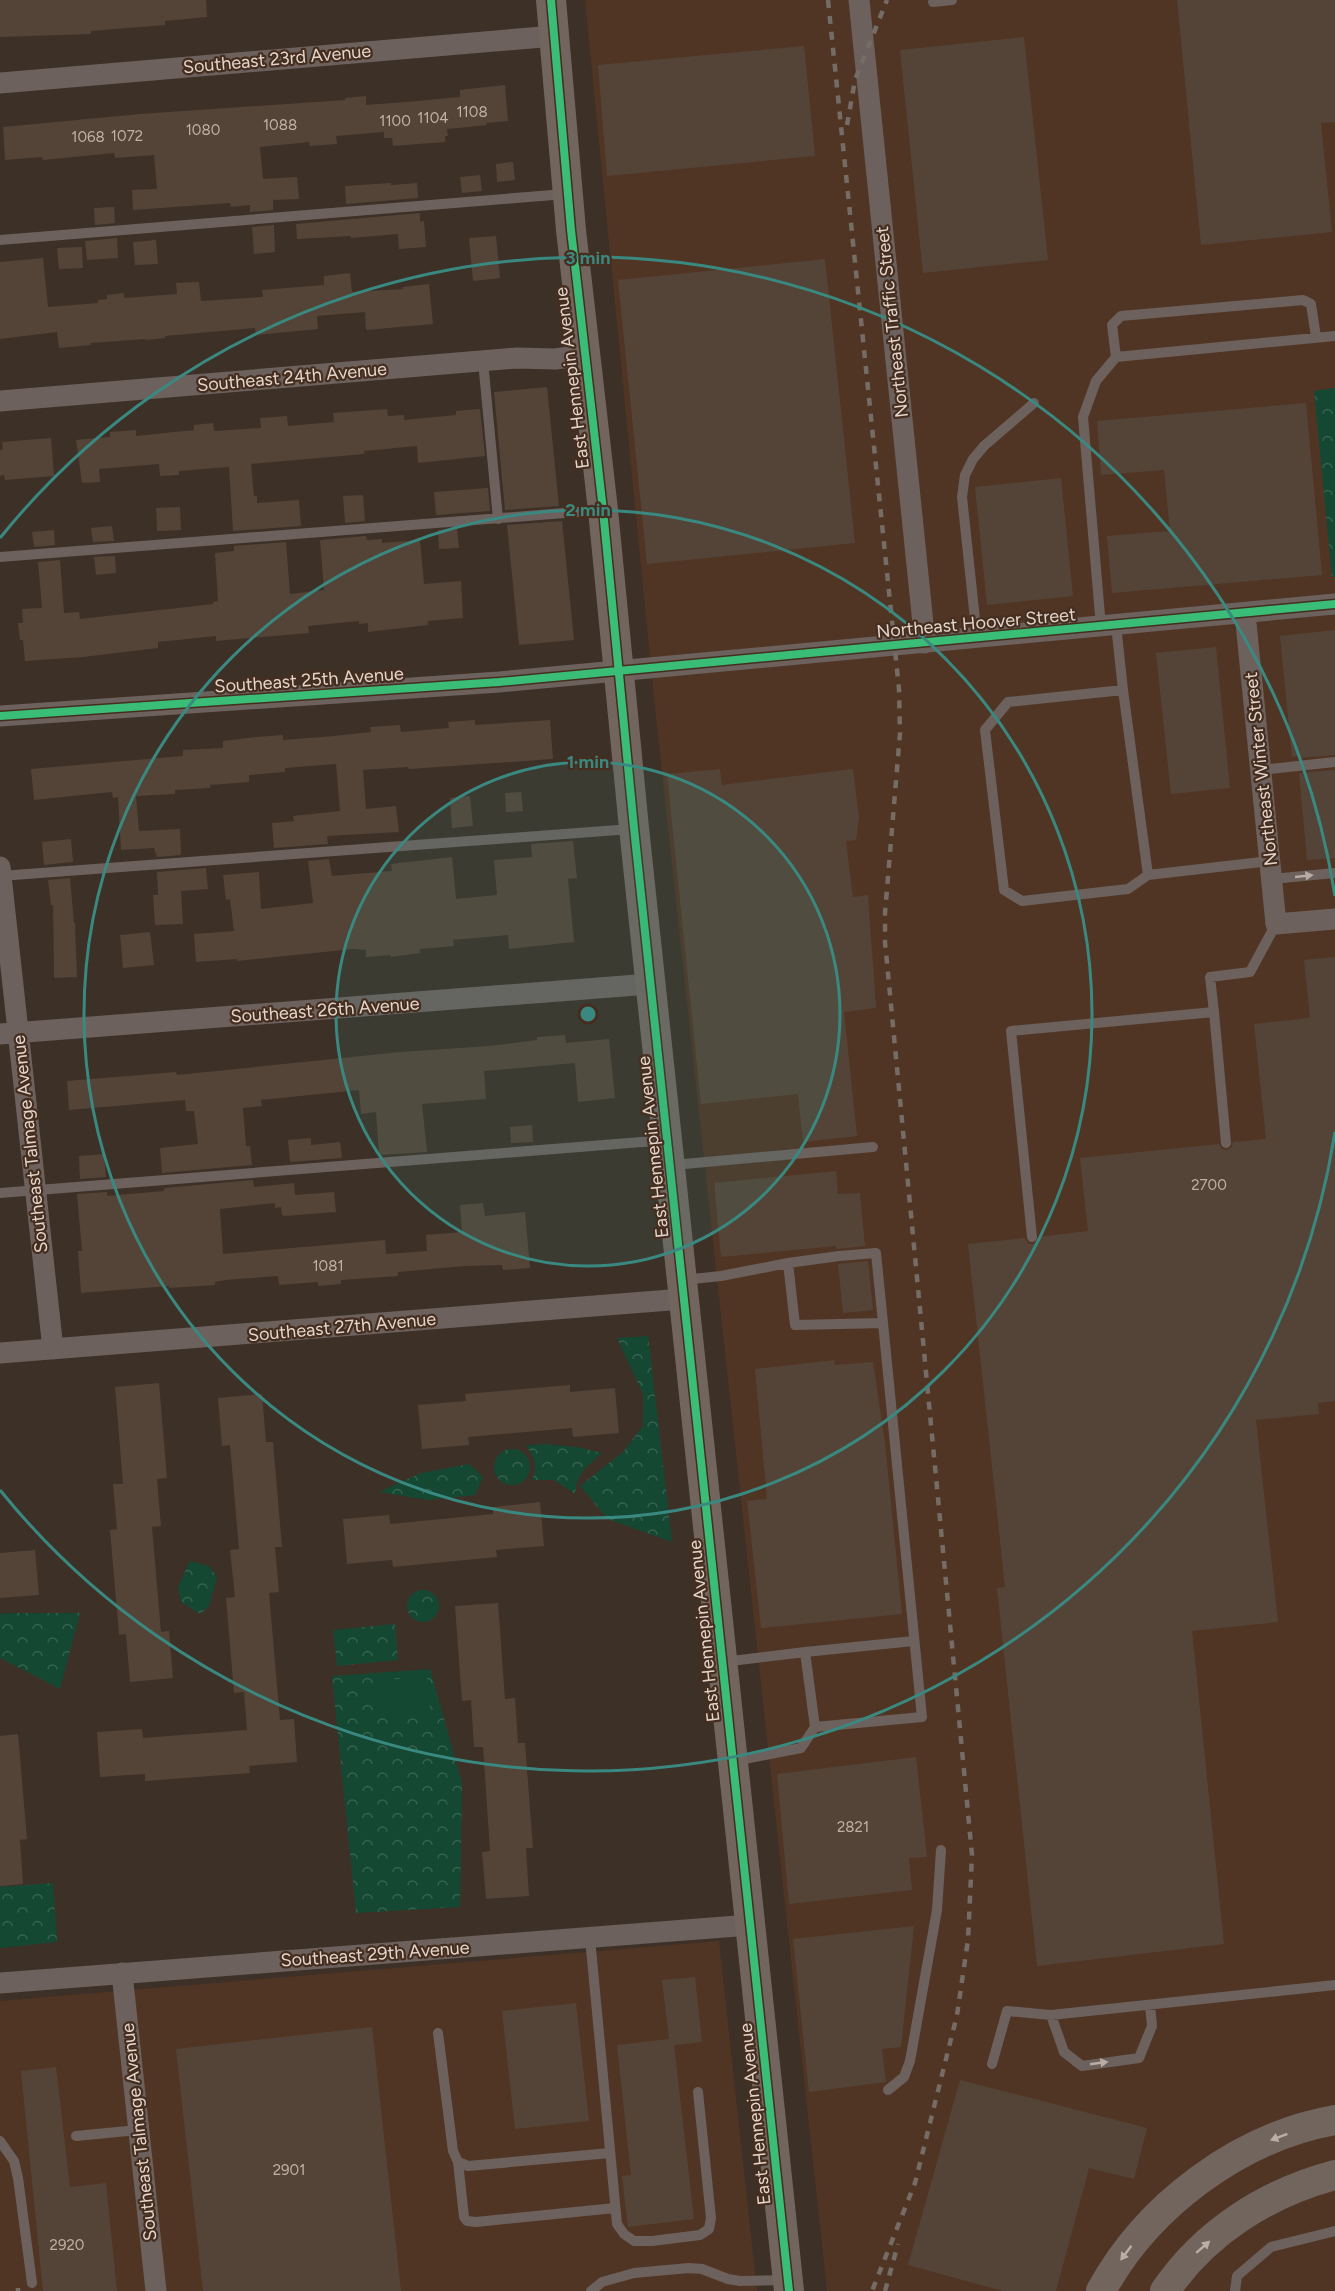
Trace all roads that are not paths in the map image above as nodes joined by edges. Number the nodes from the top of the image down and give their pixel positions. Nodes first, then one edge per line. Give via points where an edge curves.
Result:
1 (551, 0) edge
2 (859, 0) edge
3 (952, 0) edge
4 (933, 2) dead end
5 (554, 36) junction
6 (0, 83) edge
7 (568, 194) junction
8 (0, 240) edge
9 (1335, 336) edge
10 (1316, 337) junction
11 (584, 356) junction
12 (1116, 357) junction
13 (483, 361) junction
14 (0, 401) edge
15 (1034, 403) dead end
16 (603, 510) junction
17 (498, 519) junction
18 (0, 557) edge
19 (1335, 604) edge
20 (1245, 613) junction
21 (1109, 626) junction
22 (976, 638) junction
23 (925, 643) junction
24 (619, 671) junction
25 (1123, 690) junction
26 (0, 716) edge
27 (1335, 762) edge
28 (1261, 770) junction
29 (634, 828) junction
30 (1271, 870) junction
31 (0, 873) edge
32 (1335, 873) edge
33 (1148, 875) junction
34 (1335, 919) edge
35 (1276, 924) junction
36 (650, 984) junction
37 (1214, 1012) junction
38 (9, 1034) edge
39 (1226, 1143) dead end
40 (873, 1146) dead end
41 (668, 1153) junction
42 (36, 1190) junction
43 (0, 1193) edge
44 (1032, 1237) dead end
45 (788, 1263) junction
46 (683, 1290) junction
47 (883, 1323) junction
48 (53, 1349) junction
49 (0, 1353) edge
50 (914, 1641) junction
51 (805, 1652) junction
52 (723, 1662) junction
53 (815, 1727) junction
54 (733, 1761) junction
55 (940, 1850) dead end
56 (750, 1925) junction
57 (590, 1938) junction
58 (122, 1973) junction
59 (0, 1983) edge
60 (1335, 1985) edge
61 (1150, 2005) junction
62 (1051, 2014) junction
63 (438, 2033) dead end
64 (992, 2064) dead end
65 (888, 2090) dead end
66 (698, 2092) dead end
67 (1335, 2120) edge
68 (138, 2130) junction
69 (76, 2136) dead end
70 (0, 2141) edge
71 (610, 2153) junction
72 (458, 2162) junction
73 (1335, 2175) edge
74 (615, 2208) junction
75 (1335, 2231) edge
76 (32, 2283) dead end
77 (788, 2285) edge
78 (156, 2291) edge
79 (591, 2291) edge
80 (1101, 2291) edge
81 (1165, 2291) edge
82 (1235, 2291) edge

1 - 5 main road, East Hennepin Avenue
2 - 23 street, Northeast Traffic Street
3 - 4 lane
5 - 6 street, Southeast 23rd Avenue
5 - 7 main road, East Hennepin Avenue
7 - 8 lane
7 - 11 main road, East Hennepin Avenue
9 - 10 lane
10 - 12 lane
10 - 12 lane via 1311,304 1303,300 1121,316 1112,325
11 - 13 street, Southeast 24th Avenue
11 - 16 main road, East Hennepin Avenue
12 - 21 lane via 1096,381 1083,417
13 - 14 street, Southeast 24th Avenue
13 - 17 lane
15 - 22 lane via 984,446 965,475 962,498
16 - 17 lane
16 - 24 main road, East Hennepin Avenue
17 - 18 lane
19 - 20 street, Northeast Hoover Street
20 - 21 street, Northeast Hoover Street
20 - 28 street, Northeast Winter Street
21 - 22 street, Northeast Hoover Street
21 - 25 lane
22 - 23 street, Northeast Hoover Street
23 - 24 street, Northeast Hoover Street
24 - 26 street, Southeast 25th Avenue
24 - 29 main road, East Hennepin Avenue
25 - 33 lane
25 - 33 lane via 1008,702 985,730 1004,890 1022,901 1128,889
27 - 28 lane
28 - 30 street, Northeast Winter Street
29 - 31 lane
29 - 36 main road, East Hennepin Avenue
30 -> 32 lane
30 - 33 lane
30 - 35 street, Northeast Winter Street
31 - 38 street, Southeast Talmage Avenue
34 - 35 street
35 - 37 lane via 1251,972 1210,977
36 - 38 street, Southeast 26th Avenue
36 - 41 main road, East Hennepin Avenue
37 - 39 lane
37 - 44 lane via 1011,1031
38 - 42 street, Southeast Talmage Avenue
40 - 41 lane
41 - 42 lane
41 - 46 main road, East Hennepin Avenue
42 - 43 lane
42 - 48 street, Southeast Talmage Avenue
45 - 46 lane via 721,1276
45 - 47 lane via 795,1325
45 - 47 lane via 876,1253
46 - 48 street, Southeast 27th Avenue
46 - 52 main road, East Hennepin Avenue
47 - 50 lane
48 - 49 street, Southeast 27th Avenue
50 - 51 lane
50 - 53 lane via 922,1716
51 - 52 lane
51 - 53 lane
52 - 54 main road, East Hennepin Avenue
53 - 54 lane via 801,1748
54 - 56 main road, East Hennepin Avenue
55 - 65 lane via 937,1910 910,2061 904,2077
56 - 57 street, Southeast 29th Avenue
56 - 77 main road, East Hennepin Avenue
57 - 58 street, Southeast 29th Avenue
57 - 71 lane
58 - 59 street, Southeast 29th Avenue
58 - 68 street, Southeast Talmage Avenue
60 - 61 lane
61 - 62 lane
62 -> 61 lane via 1064,2052 1082,2066 1139,2058 1152,2026
62 - 64 lane via 1007,2011
63 - 72 lane via 453,2151
66 - 74 lane via 709,2229 700,2235 634,2241 617,2224
67 -> 80 main road via 1250,2149 1186,2190 1132,2245
68 - 69 lane
68 - 78 street, Southeast Talmage Avenue
70 - 76 lane via 14,2162 18,2178
71 - 72 lane via 468,2166
71 - 74 lane
72 - 74 lane via 467,2221
81 -> 73 main road via 1196,2253 1247,2212 1291,2189
75 - 82 lane via 1271,2247 1237,2277
77 - 79 lane via 728,2279 689,2268 634,2273 602,2282

